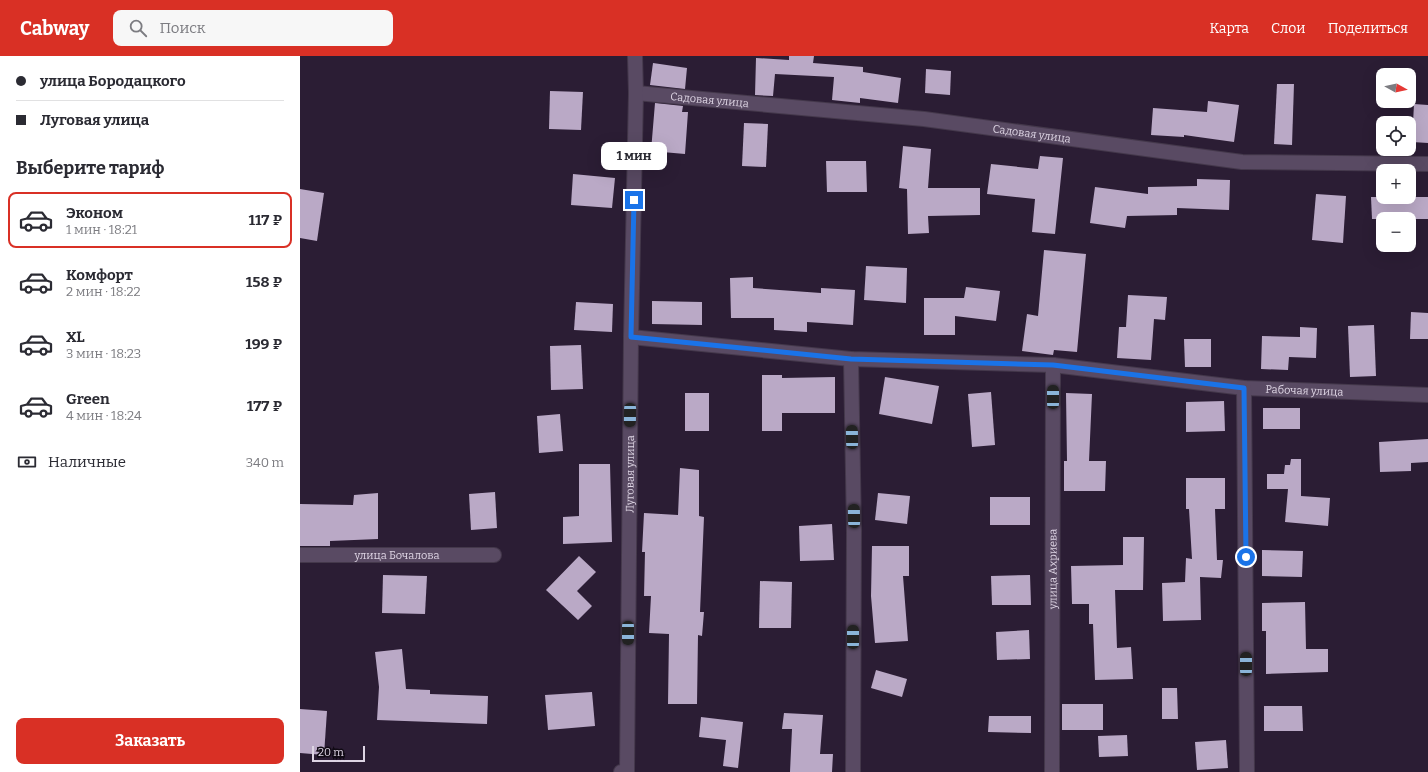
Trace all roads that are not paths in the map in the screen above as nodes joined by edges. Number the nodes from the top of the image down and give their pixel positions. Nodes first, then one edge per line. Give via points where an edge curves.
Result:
1 (635, 56) edge
2 (636, 93) junction
3 (1428, 164) edge
4 (631, 337) junction
5 (851, 359) junction
6 (1053, 365) junction
7 (1244, 388) junction
8 (1428, 395) edge
9 (300, 555) edge
10 (494, 555) dead end
11 (621, 772) edge
12 (626, 772) edge
13 (852, 772) edge
14 (1052, 772) edge
15 (1248, 772) edge

1 - 2 street, Луговая улица
2 - 3 street, Садовая улица via 924,119 1242,162
2 - 4 street, Луговая улица
4 - 5 street, Рабочая улица
4 - 12 street, Луговая улица
5 - 6 street, Рабочая улица
5 - 13 street via 854,532
6 - 7 street, Рабочая улица
6 - 14 street, улица Ахриева
7 - 8 street, Рабочая улица
7 - 15 street
9 - 10 street, улица Бочалова
11 - 12 street

